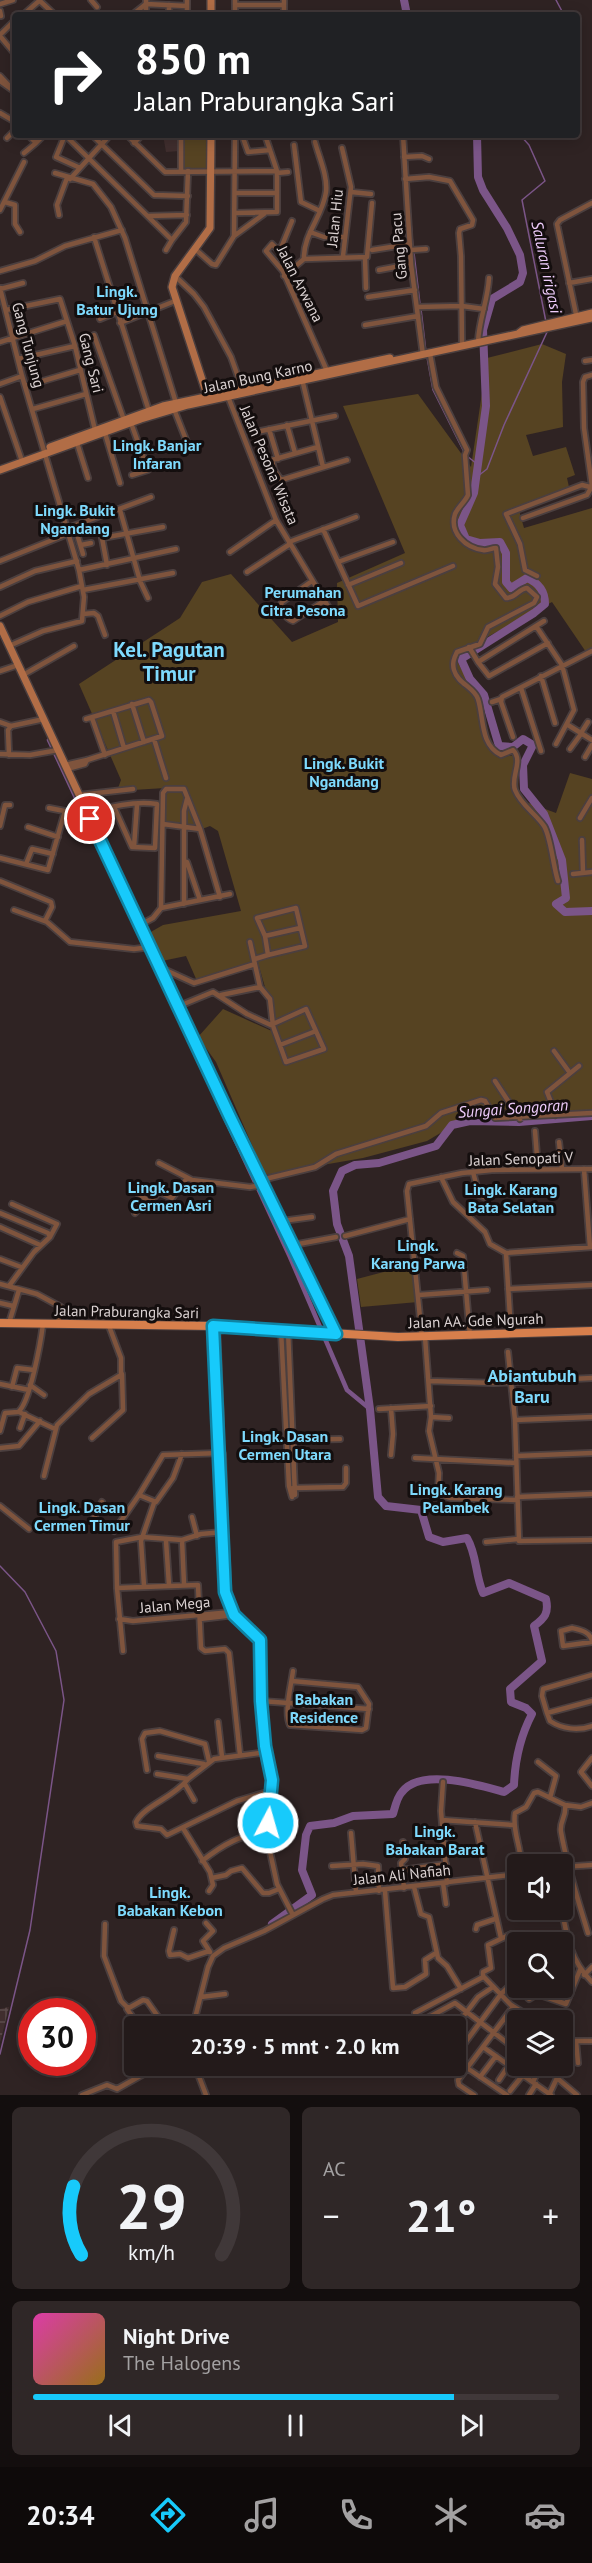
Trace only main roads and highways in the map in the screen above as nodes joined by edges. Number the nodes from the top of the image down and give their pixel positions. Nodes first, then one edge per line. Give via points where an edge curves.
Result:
1 (4, 1323) edge
2 (592, 1331) edge
3 (361, 1335) joint

1 - 3 main road, Jalan Praburangka Sari via 215,1326
2 - 3 main road, Jalan AA. Gde Ngurah via 424,1337

